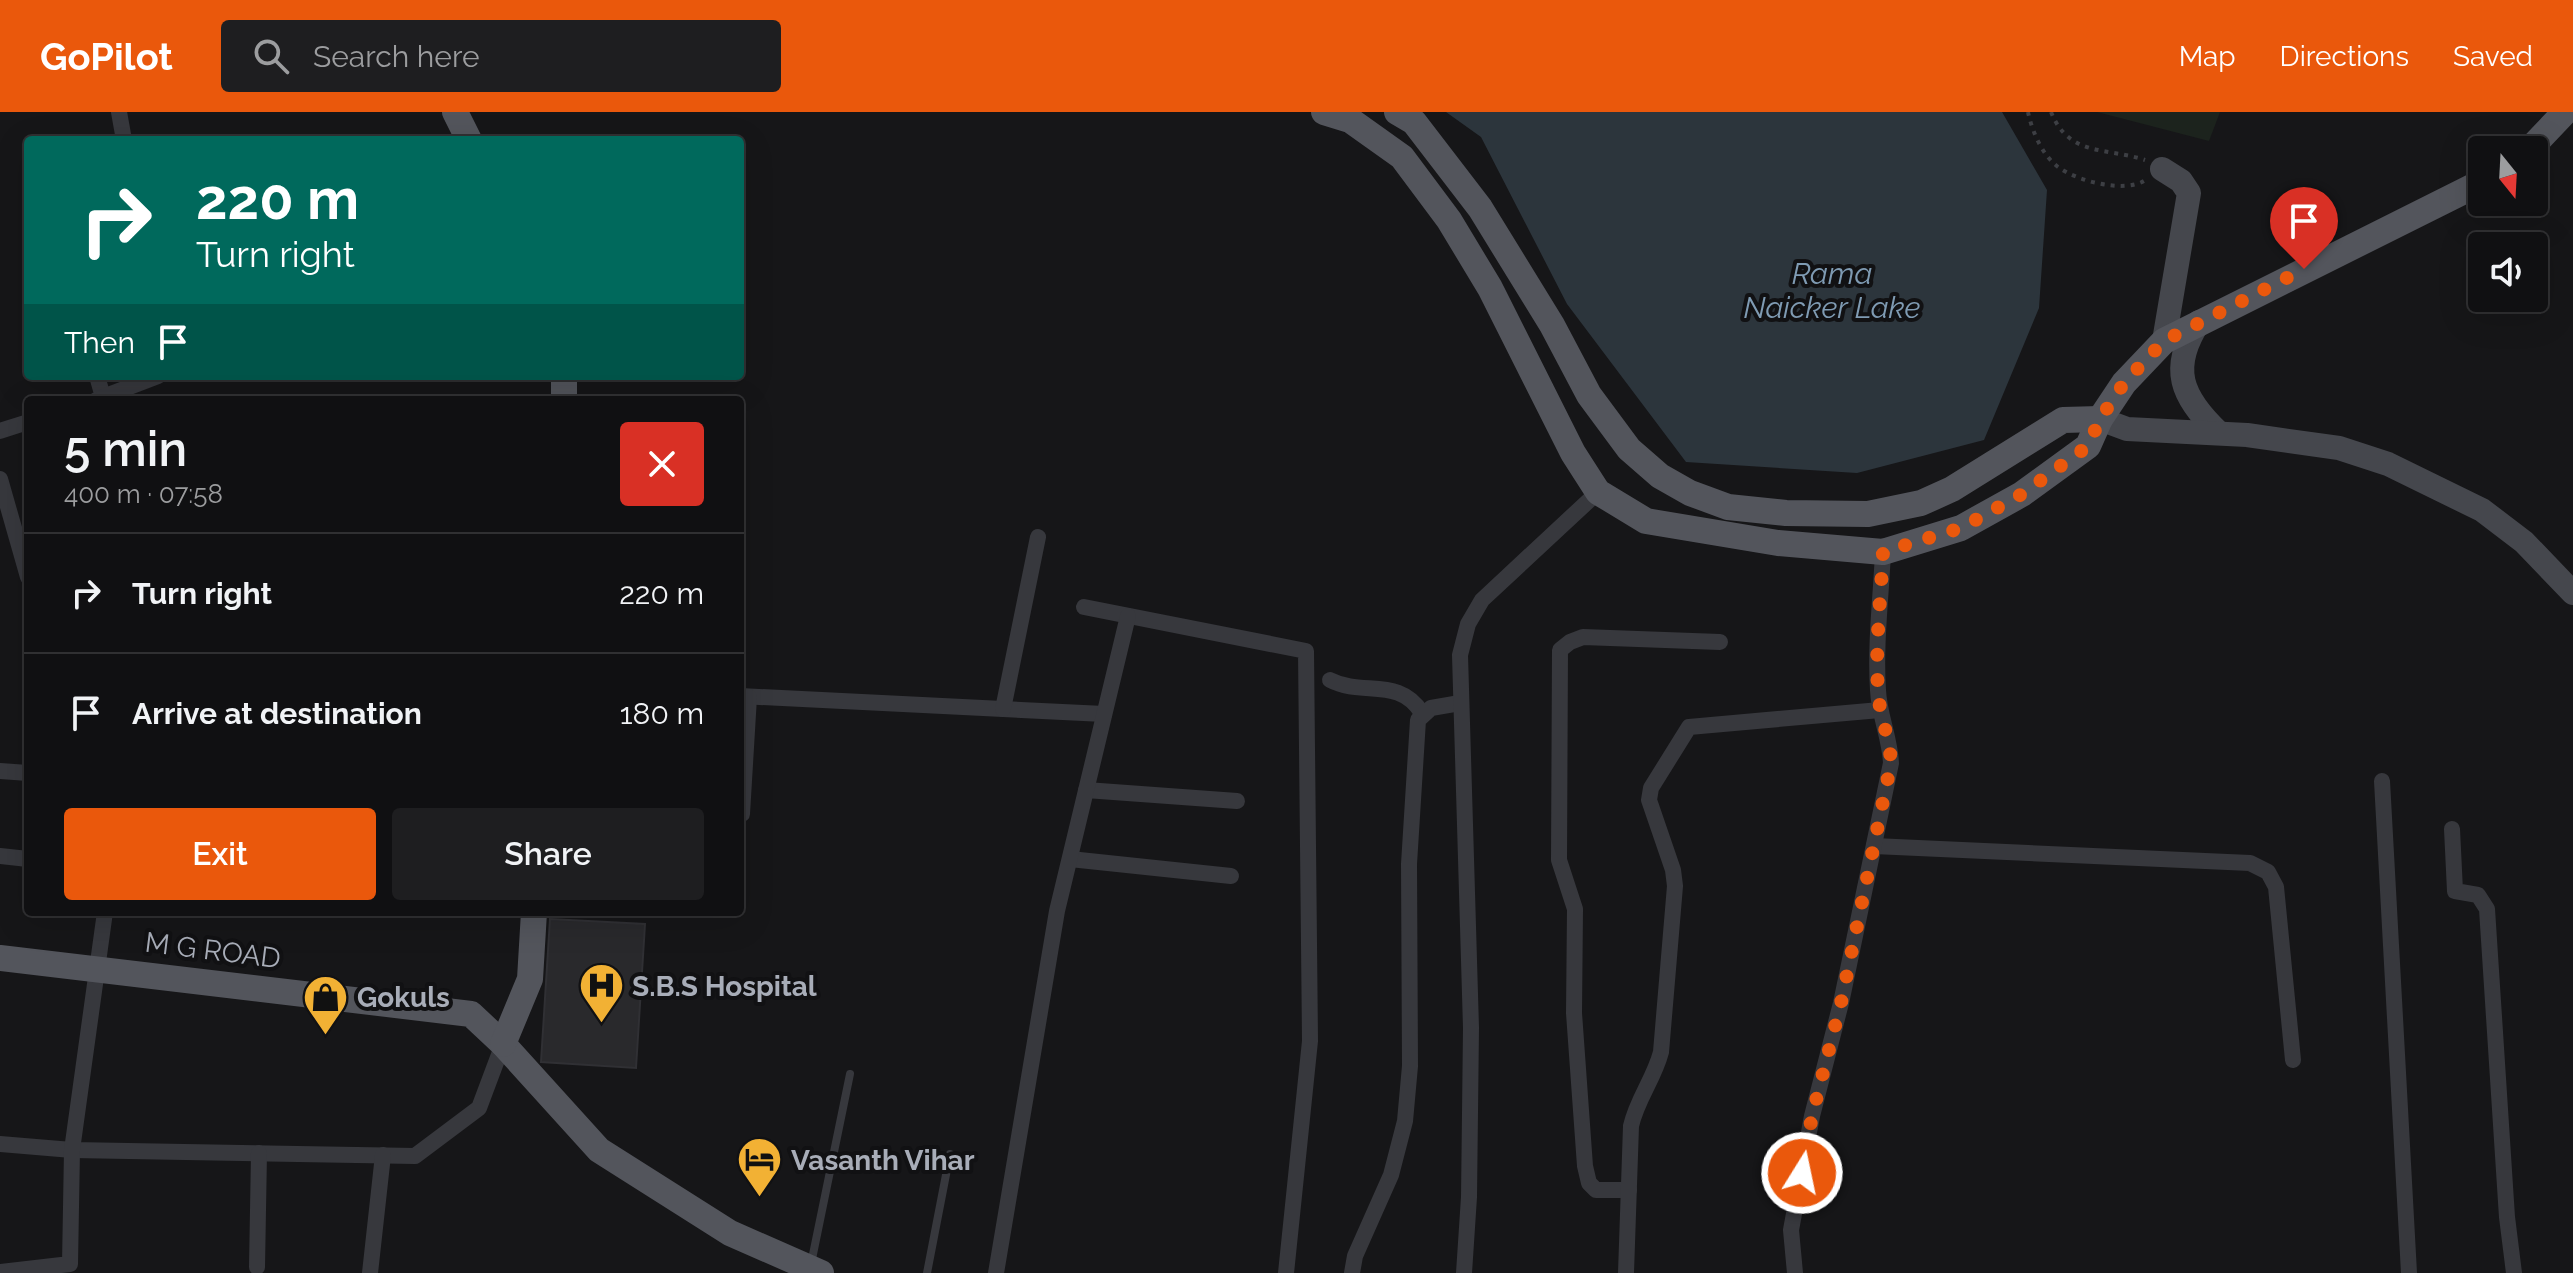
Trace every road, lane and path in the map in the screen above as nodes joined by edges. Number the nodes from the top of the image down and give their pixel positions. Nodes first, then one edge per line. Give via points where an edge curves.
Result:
1 (119, 112) edge
2 (455, 112) edge
3 (1324, 112) edge
4 (1397, 112) edge
5 (2028, 112) edge
6 (2051, 112) edge
7 (2565, 112) edge
8 (123, 136) edge
9 (463, 136) edge
10 (2542, 136) edge
11 (2162, 169) junction
12 (2468, 189) edge
13 (2199, 322) junction
14 (2164, 341) junction
15 (148, 380) edge
16 (108, 396) edge
17 (2100, 419) junction
18 (24, 423) edge
19 (0, 431) edge
20 (2219, 433) junction
21 (0, 479) edge
22 (1598, 492) junction
23 (1038, 537) dead end
24 (1883, 552) junction
25 (24, 563) edge
26 (2568, 582) edge
27 (1084, 607) dead end
28 (1128, 616) junction
29 (1720, 642) dead end
30 (1330, 680) dead end
31 (745, 697) edge
32 (1460, 703) junction
33 (1003, 709) junction
34 (1880, 710) junction
35 (1422, 713) junction
36 (1104, 714) junction
37 (744, 736) edge
38 (0, 771) edge
39 (24, 773) edge
40 (2382, 781) dead end
41 (1086, 790) junction
42 (1237, 801) dead end
43 (2452, 829) dead end
44 (1874, 846) junction
45 (0, 856) edge
46 (24, 859) edge
47 (1070, 859) junction
48 (1231, 876) dead end
49 (105, 916) edge
50 (534, 916) edge
51 (0, 958) edge
52 (98, 969) junction
53 (503, 1044) junction
54 (2293, 1060) dead end
55 (850, 1074) dead end
56 (0, 1144) edge
57 (72, 1150) junction
58 (259, 1153) junction
59 (950, 1154) dead end
60 (383, 1155) junction
61 (1629, 1190) junction
62 (257, 1267) dead end
63 (70, 1269) edge
64 (804, 1269) edge
65 (0, 1272) edge
66 (370, 1273) edge
67 (927, 1273) edge
68 (996, 1273) edge
69 (1286, 1273) edge
70 (1352, 1273) edge
71 (1464, 1273) edge
72 (1626, 1273) edge
73 (1795, 1273) edge
74 (2409, 1273) edge
75 (2514, 1273) edge

1 - 8 street
2 - 9 main road
3 - 22 main road via 1350,120 1402,157 1449,220
4 - 17 main road via 1414,122 1480,208 1589,395 1629,449 1690,493 1728,507 1868,514 1921,503 1952,489 2063,420
5 - 11 path via 2045,155 2059,169 2108,187 2139,184
6 - 11 path via 2058,129 2080,146 2143,159
7 - 10 main road
11 - 14 street via 2189,193
12 - 13 main road
13 - 14 main road
13 - 20 street via 2184,345 2181,367 2193,403
14 - 17 main road via 2124,383
15 - 16 street
17 - 20 street via 2127,429
17 - 24 main road via 2088,446 2022,494 1961,528
18 - 19 street
20 - 26 street via 2339,448 2388,464 2482,510
21 - 25 street
22 - 24 main road via 1646,521 1778,543
22 - 32 street via 1482,600 1468,624 1460,655
23 - 33 street
24 - 34 street
27 - 28 street
28 - 36 street
28 - 69 street via 1306,651 1310,1041
29 - 61 street via 1583,637 1560,650 1559,860 1575,909 1574,1013 1585,1166 1596,1190
30 - 35 street via 1396,691 1415,701
31 - 33 street
31 - 37 street
32 - 35 street
32 - 71 street via 1471,1028
33 - 36 street
34 - 44 street via 1891,763
34 - 61 street via 1689,727 1651,788 1651,812 1675,886 1665,1032 1655,1074 1635,1107
35 - 70 street via 1409,864 1410,1066 1405,1121 1399,1154
36 - 41 street
38 - 39 street
40 - 74 street
41 - 42 street
41 - 47 street
43 - 75 street via 2455,891 2478,895 2487,909
44 - 54 street via 2250,863 2268,872 2276,887
44 - 73 street via 1812,1116 1791,1230
45 - 46 street
47 - 48 street
47 - 68 street
49 - 52 street
50 - 53 main road via 530,979
51 - 52 main road, M G ROAD
52 - 53 main road, M G ROAD via 471,1014
52 - 57 street
53 - 60 street via 479,1108 415,1156
53 - 64 main road, M G ROAD via 599,1150 730,1233
55 - 64 lane
56 - 57 street
57 - 58 street
57 - 63 street
58 - 60 street
58 - 62 street
59 - 67 lane
60 - 66 street
61 - 72 street
63 - 65 street

